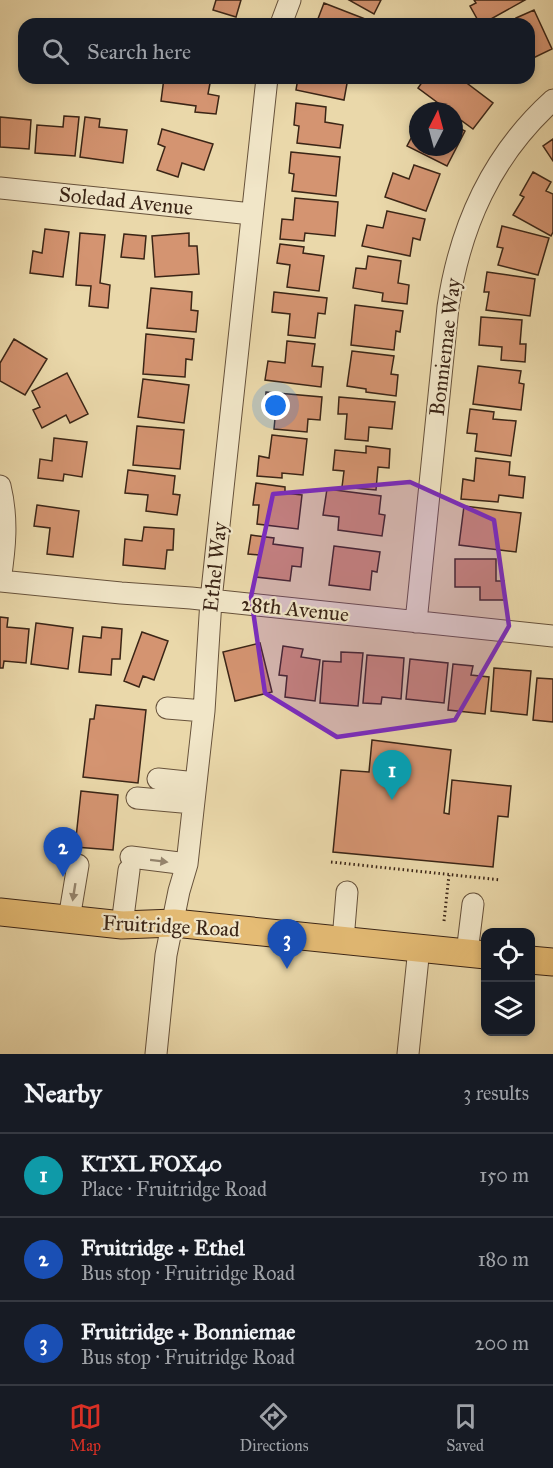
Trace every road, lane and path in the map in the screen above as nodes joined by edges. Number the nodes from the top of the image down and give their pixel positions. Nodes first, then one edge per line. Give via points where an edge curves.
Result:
1 (290, 0) edge
2 (283, 18) edge
3 (266, 84) edge
4 (553, 100) edge
5 (0, 188) edge
6 (252, 214) junction
7 (0, 486) edge
8 (0, 581) edge
9 (211, 600) junction
10 (416, 622) junction
11 (553, 636) edge
12 (167, 708) dead end
13 (204, 711) junction
14 (158, 778) dead end
15 (195, 793) junction
16 (138, 798) dead end
17 (330, 862) dead end
18 (187, 864) junction
19 (78, 865) dead end
20 (449, 875) junction
21 (501, 880) dead end
22 (347, 892) dead end
23 (473, 904) dead end
24 (0, 912) edge
25 (69, 920) junction
26 (444, 921) dead end
27 (174, 923) junction
28 (122, 925) junction
29 (343, 940) junction
30 (419, 948) junction
31 (476, 954) edge
32 (535, 960) edge
33 (553, 962) edge
34 (156, 1054) edge
35 (408, 1054) edge

1 - 2 street
3 - 6 street, Ethel Way
4 - 10 street, Bonniemae Way via 495,169 462,241 448,308
5 - 6 street, Soledad Avenue
6 - 9 street, Ethel Way
7 - 8 street via 6,536
8 - 9 street, 28th Avenue
9 - 10 street, 28th Avenue
9 - 13 street, Ethel Way
10 - 11 street, 28th Avenue
12 - 13 street
13 - 15 street, Ethel Way
14 - 15 street
15 - 16 street
15 - 18 street, Ethel Way
17 - 20 path
18 - 27 street, Ethel Way
28 -> 18 street via 130,864
19 -> 25 street
20 - 21 path
20 - 26 path
22 - 29 street
23 - 31 street
24 - 25 main road, Fruitridge Road
25 - 28 main road, Fruitridge Road
27 - 28 main road, Fruitridge Road
27 - 29 main road, Fruitridge Road
27 - 34 street, Ethel Way via 166,955
29 - 30 main road, Fruitridge Road
30 - 31 main road, Fruitridge Road
30 - 35 street
32 - 33 main road

